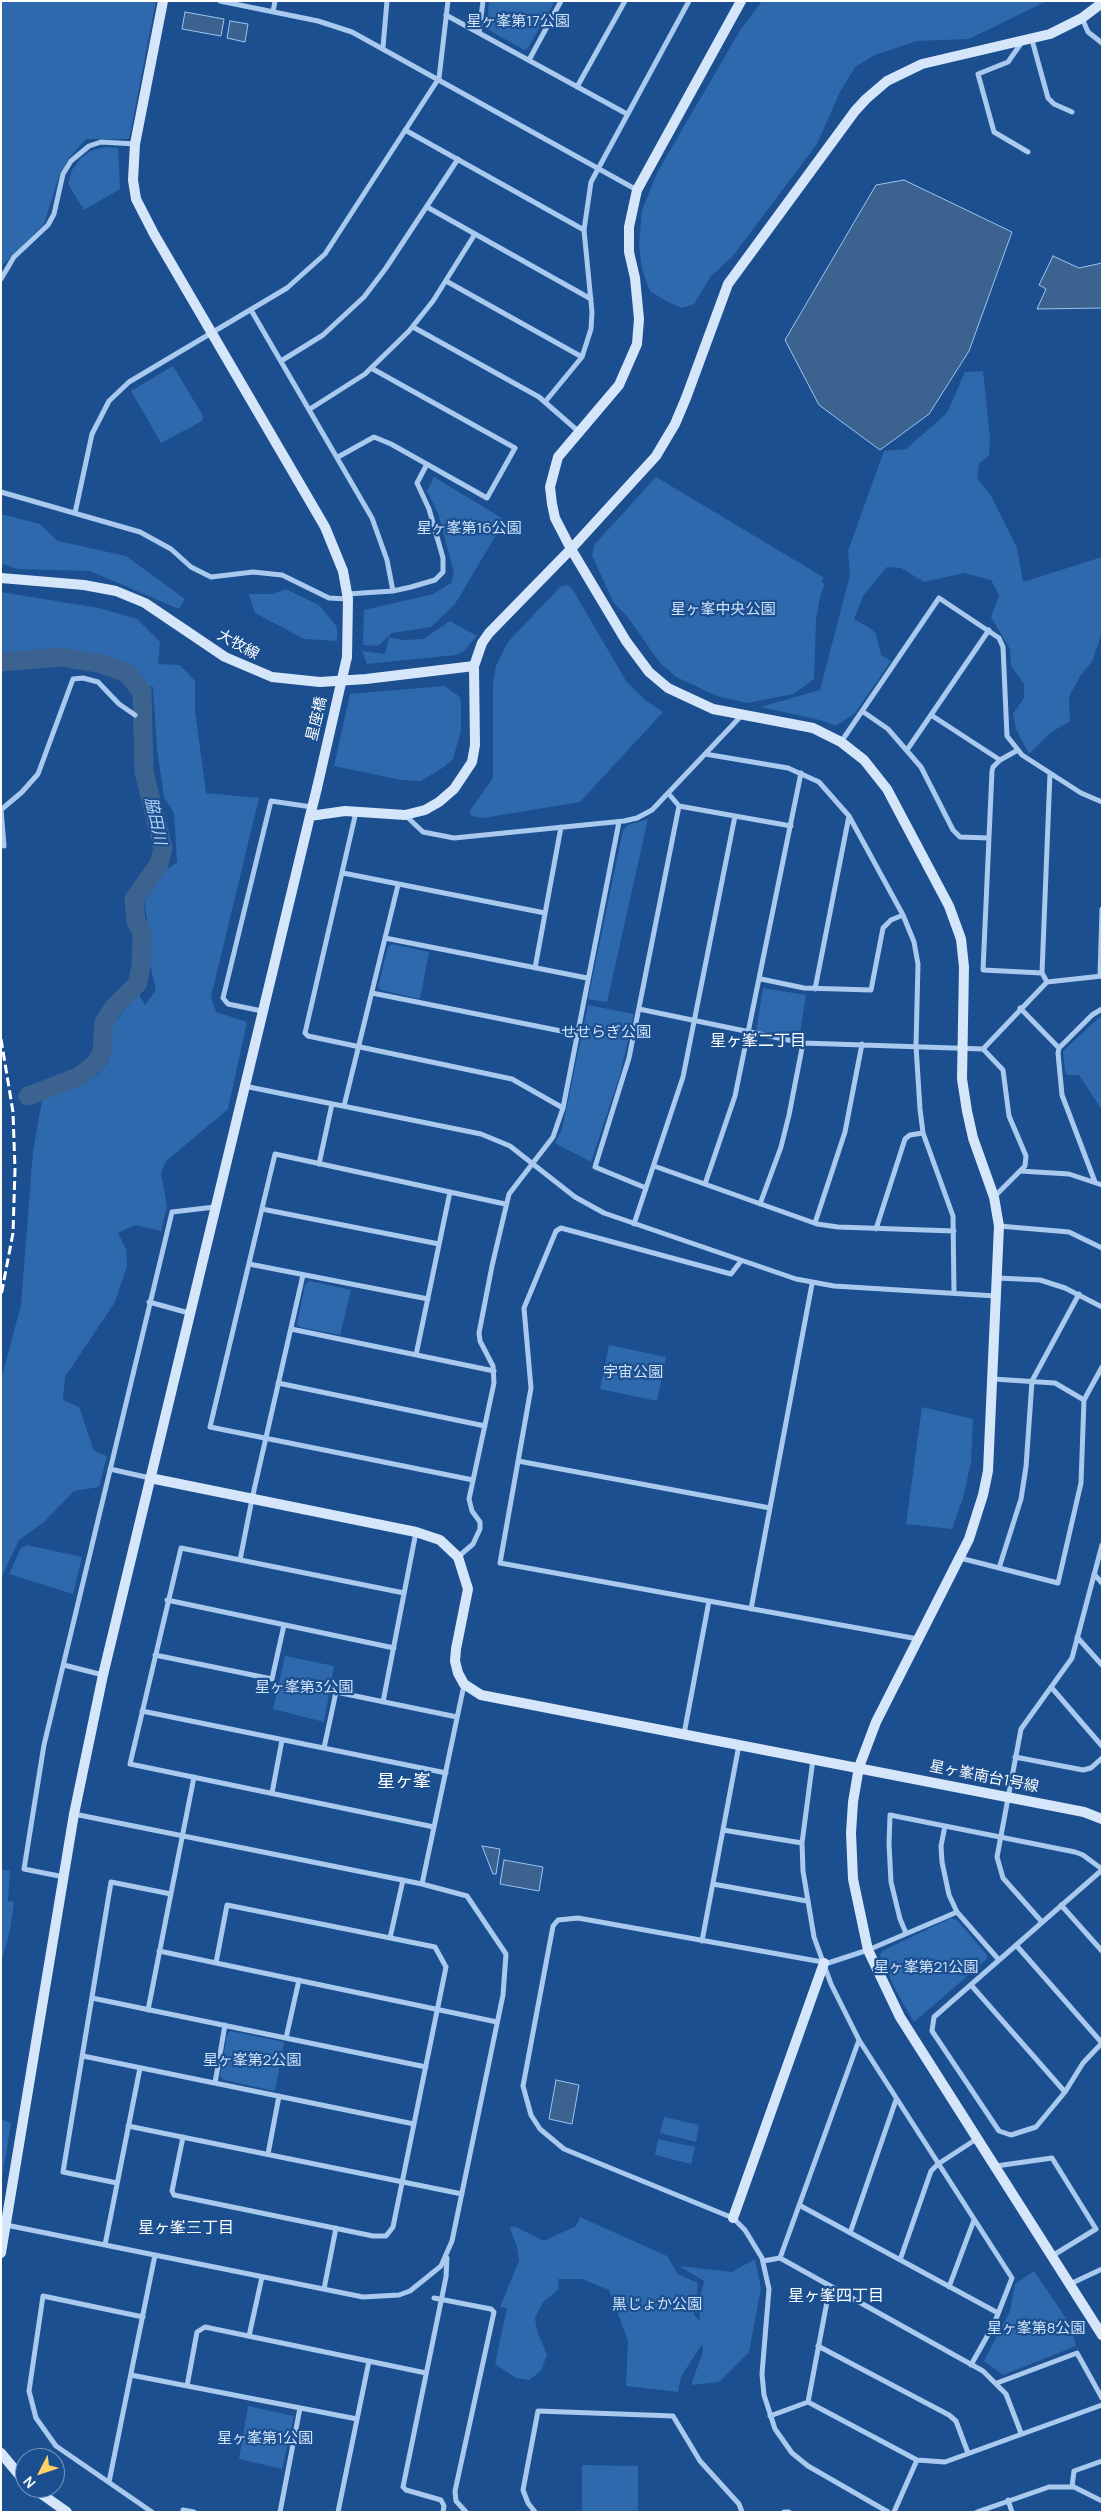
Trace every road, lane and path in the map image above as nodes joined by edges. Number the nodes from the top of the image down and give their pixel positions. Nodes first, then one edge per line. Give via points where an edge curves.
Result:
1 (163, 1) edge
2 (220, 1) edge
3 (275, 1) edge
4 (387, 1) edge
5 (448, 1) edge
6 (483, 1) edge
7 (561, 1) edge
8 (625, 1) edge
9 (689, 1) edge
10 (741, 1) edge
11 (1102, 3) edge
12 (273, 12) junction
13 (446, 15) junction
14 (1082, 18) junction
15 (479, 33) junction
16 (1027, 41) junction
17 (1102, 43) edge
18 (383, 47) junction
19 (528, 60) junction
20 (439, 78) junction
21 (577, 87) junction
22 (1072, 112) dead end
23 (627, 114) junction
24 (405, 130) junction
25 (135, 144) junction
26 (1028, 152) dead end
27 (458, 159) junction
28 (597, 168) junction
29 (637, 190) junction
30 (427, 206) junction
31 (584, 230) junction
32 (475, 234) junction
33 (1, 279) edge
34 (446, 281) junction
35 (591, 298) junction
36 (251, 310) junction
37 (413, 327) junction
38 (212, 333) junction
39 (582, 357) junction
40 (281, 361) junction
41 (371, 368) junction
42 (545, 402) junction
43 (310, 409) junction
44 (578, 431) junction
45 (338, 457) junction
46 (427, 464) junction
47 (1, 492) edge
48 (75, 513) junction
49 (571, 549) junction
50 (1, 578) edge
51 (393, 591) junction
52 (347, 596) junction
53 (989, 630) junction
54 (474, 666) junction
55 (862, 711) junction
56 (135, 715) dead end
57 (743, 715) junction
58 (931, 715) junction
59 (841, 742) junction
60 (907, 750) junction
61 (1018, 750) junction
62 (705, 754) junction
63 (1000, 760) junction
64 (801, 773) junction
65 (1050, 773) junction
66 (668, 793) junction
67 (1102, 802) edge
68 (679, 806) junction
69 (2, 809) edge
70 (311, 812) junction
71 (356, 812) junction
72 (406, 815) junction
73 (735, 816) junction
74 (849, 816) junction
75 (619, 822) junction
76 (790, 826) junction
77 (561, 827) junction
78 (989, 838) junction
79 (4, 846) dead end
80 (343, 873) junction
81 (398, 885) junction
82 (1102, 910) edge
83 (545, 913) junction
84 (903, 915) junction
85 (385, 938) junction
86 (535, 968) junction
87 (1042, 973) junction
88 (1101, 976) edge
89 (587, 978) junction
90 (761, 979) junction
91 (1047, 982) junction
92 (815, 989) junction
93 (372, 993) junction
94 (1020, 1008) junction
95 (639, 1009) junction
96 (1102, 1009) edge
97 (262, 1011) junction
98 (694, 1020) junction
99 (748, 1033) junction
100 (576, 1034) junction
101 (802, 1043) junction
102 (862, 1044) junction
103 (359, 1046) junction
104 (916, 1046) junction
105 (962, 1047) junction
106 (1059, 1048) junction
107 (983, 1049) junction
108 (244, 1086) junction
109 (332, 1104) junction
110 (344, 1106) junction
111 (563, 1108) junction
112 (924, 1133) junction
113 (533, 1163) junction
114 (319, 1164) junction
115 (654, 1166) junction
116 (1020, 1171) junction
117 (1095, 1182) junction
118 (705, 1184) junction
119 (1102, 1185) edge
120 (646, 1188) junction
121 (450, 1192) junction
122 (994, 1197) junction
123 (505, 1204) junction
124 (760, 1204) junction
125 (216, 1207) junction
126 (262, 1209) junction
127 (815, 1223) junction
128 (634, 1224) junction
129 (999, 1226) junction
130 (876, 1228) junction
131 (954, 1231) junction
132 (439, 1244) junction
133 (1102, 1248) edge
134 (741, 1261) junction
135 (249, 1264) junction
136 (303, 1275) junction
137 (997, 1278) junction
138 (812, 1284) junction
139 (954, 1293) junction
140 (1079, 1294) junction
141 (997, 1296) junction
142 (428, 1299) junction
143 (149, 1302) junction
144 (1102, 1306) edge
145 (190, 1313) junction
146 (291, 1329) junction
147 (416, 1355) junction
148 (1102, 1367) edge
149 (494, 1371) junction
150 (993, 1379) junction
151 (1032, 1381) junction
152 (278, 1384) junction
153 (1084, 1400) junction
154 (484, 1426) junction
155 (266, 1438) junction
156 (518, 1461) junction
157 (110, 1469) junction
158 (150, 1478) junction
159 (473, 1480) junction
160 (252, 1499) junction
161 (770, 1508) junction
162 (416, 1532) junction
163 (1102, 1545) edge
164 (458, 1557) junction
165 (960, 1558) junction
166 (240, 1560) junction
167 (999, 1568) junction
168 (1094, 1574) junction
169 (1102, 1583) edge
170 (404, 1593) junction
171 (167, 1600) junction
172 (709, 1601) junction
173 (751, 1609) junction
174 (284, 1625) junction
175 (1077, 1637) junction
176 (918, 1639) junction
177 (394, 1648) junction
178 (155, 1655) junction
179 (64, 1664) junction
180 (1102, 1665) edge
181 (103, 1675) junction
182 (464, 1684) junction
183 (1051, 1687) junction
184 (383, 1702) junction
185 (142, 1711) junction
186 (457, 1717) junction
187 (684, 1734) junction
188 (282, 1740) junction
189 (739, 1745) junction
190 (1102, 1746) edge
191 (324, 1748) junction
192 (1016, 1757) junction
193 (1102, 1758) edge
194 (813, 1759) junction
195 (859, 1767) junction
196 (446, 1773) junction
197 (194, 1777) junction
198 (272, 1793) junction
199 (1008, 1797) junction
200 (74, 1814) junction
201 (1102, 1819) edge
202 (945, 1826) junction
203 (434, 1827) junction
204 (723, 1830) junction
205 (182, 1836) junction
206 (1001, 1837) junction
207 (802, 1843) junction
208 (1102, 1870) edge
209 (64, 1877) junction
210 (403, 1880) junction
211 (422, 1884) junction
212 (713, 1884) junction
213 (171, 1894) junction
214 (807, 1901) junction
215 (1061, 1905) junction
216 (956, 1912) junction
217 (1042, 1922) junction
218 (906, 1934) junction
219 (390, 1938) junction
220 (702, 1940) junction
221 (1016, 1945) junction
222 (868, 1950) junction
223 (159, 1951) junction
224 (1102, 1951) edge
225 (999, 1960) junction
226 (216, 1963) junction
227 (824, 1963) junction
228 (299, 1980) junction
229 (970, 1985) junction
230 (92, 1998) junction
231 (437, 2009) junction
232 (148, 2010) junction
233 (497, 2022) junction
234 (225, 2026) junction
235 (286, 2038) junction
236 (858, 2040) junction
237 (1102, 2043) edge
238 (83, 2056) junction
239 (426, 2067) junction
240 (140, 2068) junction
241 (215, 2083) junction
242 (1065, 2092) junction
243 (279, 2096) junction
244 (896, 2100) junction
245 (414, 2124) junction
246 (128, 2126) junction
247 (183, 2137) junction
248 (978, 2138) junction
249 (268, 2154) junction
250 (938, 2164) junction
251 (996, 2166) junction
252 (117, 2182) junction
253 (402, 2182) junction
254 (462, 2194) junction
255 (799, 2205) junction
256 (733, 2218) junction
257 (974, 2220) junction
258 (6, 2225) junction
259 (336, 2228) junction
260 (850, 2233) junction
261 (104, 2245) junction
262 (1, 2253) edge
263 (155, 2255) junction
264 (447, 2255) junction
265 (1052, 2256) junction
266 (780, 2258) junction
267 (900, 2260) junction
268 (763, 2261) junction
269 (1102, 2269) edge
270 (262, 2277) junction
271 (1070, 2285) junction
272 (830, 2286) junction
273 (949, 2287) junction
274 (324, 2289) junction
275 (434, 2298) dead end
276 (441, 2299) junction
277 (998, 2313) junction
278 (143, 2317) junction
279 (1102, 2335) edge
280 (249, 2336) junction
281 (818, 2346) junction
282 (369, 2361) junction
283 (971, 2364) junction
284 (426, 2373) junction
285 (131, 2375) junction
286 (997, 2383) junction
287 (187, 2386) junction
288 (1102, 2398) edge
289 (808, 2402) junction
290 (1102, 2405) edge
291 (300, 2408) junction
292 (770, 2416) junction
293 (357, 2419) junction
294 (1021, 2433) junction
295 (968, 2453) junction
296 (1, 2454) edge
297 (917, 2460) junction
298 (1102, 2461) edge
299 (15, 2470) edge
300 (108, 2482) junction
301 (1072, 2487) junction
302 (47, 2498) edge
303 (1008, 2500) junction
304 (1102, 2501) edge
305 (67, 2512) edge
306 (152, 2512) edge
307 (183, 2512) edge
308 (194, 2512) edge
309 (280, 2512) edge
310 (338, 2512) edge
311 (443, 2512) edge
312 (466, 2512) edge
313 (535, 2512) edge
314 (742, 2512) edge
315 (784, 2512) edge
316 (789, 2512) edge
317 (888, 2512) edge
318 (894, 2512) edge
319 (977, 2512) edge
320 (1012, 2512) edge

1 - 25 street, 星座橋
2 - 12 street
3 - 12 street
4 - 18 street
5 - 13 street
6 - 15 street
7 - 19 street
8 - 21 street
9 - 23 street
10 - 29 street
11 - 14 street
12 - 18 street via 332,25
13 - 15 street
13 - 20 street
14 - 16 street
14 - 17 street via 1088,32
15 - 19 street
16 - 22 street via 1048,98
16 - 26 street via 1008,62 978,74 994,132
16 - 49 street via 922,64 887,81 855,111 728,284 686,398 656,456
18 - 20 street
19 - 21 street
20 - 24 street
20 - 28 street
21 - 23 street
23 - 28 street
24 - 27 street
24 - 36 street via 325,254 288,288
25 - 33 street via 101,142 89,146 71,161 63,174 54,214 48,225 14,257
25 - 38 street, 星座橋 via 133,180 136,199
27 - 30 street
27 - 31 street
28 - 29 street
28 - 31 street via 587,197
29 - 44 street via 629,227 629,252 639,311 637,344 619,385
30 - 32 street
30 - 40 street via 386,268 351,311 323,336
31 - 35 street
32 - 34 street
32 - 35 street
34 - 37 street
34 - 39 street
35 - 39 street via 591,329
36 - 38 street
36 - 40 street
37 - 41 street
37 - 42 street
38 - 48 street via 129,382 109,401 92,434
38 - 52 street, 星座橋 via 325,527 342,571
39 - 42 street
40 - 43 street
41 - 43 street
41 - 46 street via 515,448 487,498
42 - 44 street
43 - 45 street
44 - 49 street via 558,457 550,487 555,518
45 - 46 street via 374,437
45 - 51 street via 377,530
46 - 51 street via 417,483 429,509 445,568 435,580
47 - 48 street
48 - 52 street via 124,526 158,540 191,567 211,577 253,572 282,575 329,598
49 - 54 street via 489,633 482,642
49 - 57 street via 626,641 649,672 684,697 713,709
50 - 54 street, 大牧線 via 116,591 145,603 225,657 272,677 320,682
51 - 52 street
52 - 70 street, 星座橋, bridge via 347,657
53 - 55 street via 939,598
53 - 58 street
53 - 61 street via 999,638 1003,647 1008,736
54 - 72 street via 476,719 472,762 454,789 439,802
55 - 59 street
55 - 60 street via 888,729
56 - 69 street via 98,682 73,679 38,774
57 - 59 street via 813,728
57 - 62 street
58 - 60 street
58 - 63 street
59 - 105 street via 864,760 887,789 949,906 963,951
60 - 78 street via 921,767 953,830 960,837
61 - 63 street
61 - 65 street
62 - 64 street
62 - 66 street
63 - 78 street via 992,767
64 - 74 street via 828,790
64 - 76 street
65 - 67 street
65 - 87 street
66 - 68 street
66 - 75 street via 643,816
68 - 73 street
68 - 95 street
69 - 79 street
70 - 71 street
70 - 97 street, 星座橋
70 - 97 street via 271,801 223,998 228,1004
71 - 72 street
71 - 80 street
72 - 77 street via 422,832 454,838
73 - 76 street
73 - 98 street
74 - 84 street
74 - 92 street
75 - 77 street
75 - 89 street
76 - 90 street
77 - 83 street
78 - 87 street via 983,970
80 - 81 street
80 - 103 street via 305,1033
81 - 83 street
81 - 85 street
82 - 88 street
83 - 86 street
84 - 92 street via 883,928 871,990
84 - 104 street via 914,942 918,964
85 - 86 street
85 - 93 street
86 - 89 street
87 - 91 street
88 - 91 street
89 - 100 street
90 - 92 street
90 - 99 street
91 - 94 street
93 - 100 street
93 - 103 street
94 - 106 street
94 - 107 street
95 - 98 street
95 - 120 street via 623,1081 594,1167
96 - 106 street
97 - 108 street, 星座橋
98 - 99 street
98 - 115 street via 682,1077
99 - 101 street
99 - 118 street via 735,1096
100 - 111 street
101 - 102 street
101 - 124 street via 781,1147
102 - 104 street
102 - 127 street via 845,1132
103 - 110 street
103 - 111 street via 512,1079
104 - 105 street
104 - 112 street via 917,1089
105 - 107 street
105 - 122 street via 962,1079 967,1110 973,1138
106 - 117 street via 1062,1095
107 - 116 street via 1003,1070 1008,1116 1026,1156 1025,1166
108 - 109 street
108 - 125 street, 星座橋
109 - 110 street
109 - 114 street
110 - 113 street via 481,1134 510,1146
111 - 113 street via 553,1137
112 - 130 street via 910,1135 906,1139
112 - 131 street via 953,1216
113 - 123 street via 513,1187
113 - 128 street via 587,1205
114 - 121 street
114 - 126 street via 275,1154
115 - 118 street
115 - 120 street
116 - 117 street via 1069,1174
116 - 122 street
117 - 119 street
118 - 124 street
120 - 128 street
121 - 123 street
121 - 132 street
122 - 129 street
123 - 149 street via 479,1332
124 - 127 street
125 - 143 street via 172,1212
125 - 145 street, 星座橋
126 - 132 street
126 - 135 street
127 - 130 street
128 - 134 street
129 - 133 street via 1069,1232
129 - 137 street
130 - 131 street
131 - 139 street
132 - 142 street
134 - 138 street
134 - 156 street via 731,1274 561,1228 556,1231 524,1308 531,1388
135 - 136 street
135 - 155 street via 210,1427
136 - 142 street
136 - 146 street
137 - 140 street via 1040,1280
137 - 141 street
138 - 139 street
138 - 161 street
139 - 141 street
140 - 144 street
140 - 151 street
141 - 150 street
142 - 147 street
143 - 145 street
143 - 157 street
145 - 158 street, 星座橋
146 - 147 street
146 - 152 street
147 - 149 street
148 - 153 street
149 - 154 street
150 - 151 street
150 - 165 street via 988,1471 976,1518
151 - 153 street via 1055,1383
151 - 167 street via 1022,1498
152 - 154 street
152 - 155 street
153 - 167 street via 1081,1483 1058,1583
154 - 159 street
155 - 159 street
155 - 160 street
156 - 161 street
156 - 172 street via 500,1563
157 - 158 street
157 - 179 street
158 - 160 street
158 - 181 street, 星座橋
159 - 164 street via 470,1505 480,1522 479,1536
160 - 162 street
160 - 166 street
161 - 173 street
162 - 164 street via 440,1540
162 - 170 street
163 - 168 street
164 - 182 street via 468,1589 455,1661
165 - 167 street
165 - 176 street
166 - 170 street
166 - 171 street via 181,1548
168 - 169 street
168 - 175 street
170 - 177 street
171 - 174 street
171 - 178 street
172 - 173 street
172 - 187 street
173 - 176 street
174 - 177 street
174 - 178 street via 272,1679
175 - 180 street
175 - 183 street via 1072,1658
176 - 195 street via 876,1722
177 - 184 street
178 - 185 street
179 - 181 street
179 - 209 street via 44,1745 24,1869
181 - 200 street, 星座橋
182 - 186 street
182 - 187 street, 星ヶ峯南台1号線 via 481,1695
183 - 190 street
183 - 192 street via 1020,1729
184 - 186 street
184 - 191 street via 336,1692
185 - 188 street
185 - 197 street via 130,1764
186 - 196 street
187 - 189 street, 星ヶ峯南台1号線
188 - 191 street
188 - 198 street
189 - 194 street, 星ヶ峯南台1号線
189 - 204 street
191 - 196 street
192 - 193 street via 1083,1770 1091,1768
192 - 199 street
194 - 195 street, 星ヶ峯南台1号線
194 - 207 street
195 - 199 street, 星ヶ峯南台1号線
195 - 222 street via 852,1825 853,1879
196 - 203 street
197 - 198 street
197 - 205 street
198 - 203 street
199 - 201 street, 星ヶ峯南台1号線 via 1084,1812
199 - 206 street
200 - 205 street
200 - 209 street, 星座橋
202 - 206 street
202 - 216 street via 942,1862
202 - 218 street via 890,1815 891,1882
203 - 211 street
204 - 207 street
204 - 212 street
205 - 210 street
205 - 213 street
206 - 208 street via 1075,1852
206 - 217 street via 997,1857 1003,1878
207 - 214 street
208 - 215 street
209 - 258 street, 星座橋
210 - 211 street
210 - 219 street
211 - 233 street via 466,1896 506,1954
212 - 214 street
212 - 220 street
213 - 223 street
213 - 230 street via 111,1882
214 - 227 street via 814,1937
215 - 217 street
215 - 224 street
216 - 218 street
216 - 225 street
217 - 221 street
218 - 222 street
219 - 226 street via 227,1905
219 - 231 street via 435,1947 446,1966
220 - 227 street
220 - 256 street via 578,1918 558,1920 553,1926 523,2086 531,2115 540,2129 564,2149
221 - 225 street
221 - 237 street
222 - 227 street
222 - 248 street via 900,2017
223 - 226 street
223 - 232 street
225 - 229 street
226 - 228 street
227 - 236 street via 841,2008
227 - 256 street
228 - 231 street
228 - 235 street
229 - 242 street
229 - 242 street via 934,2017 932,2031 999,2131 1011,2135 1036,2127
230 - 232 street
230 - 238 street
231 - 233 street
231 - 239 street
232 - 234 street
233 - 254 street
234 - 235 street
234 - 241 street
235 - 239 street
236 - 244 street
236 - 255 street
237 - 242 street via 1083,2063
238 - 240 street
238 - 252 street via 63,2172
239 - 245 street
240 - 241 street
240 - 246 street
241 - 243 street
243 - 245 street
243 - 249 street
244 - 250 street
244 - 260 street
245 - 253 street
246 - 247 street
246 - 252 street
247 - 249 street
247 - 259 street via 172,2191 174,2195
248 - 250 street
248 - 251 street
249 - 253 street
250 - 257 street
250 - 267 street via 931,2171
251 - 265 street
251 - 265 street via 1052,2158 1096,2229
252 - 261 street
253 - 254 street
253 - 259 street via 393,2227 386,2236
254 - 264 street
255 - 260 street
255 - 266 street
256 - 268 street via 753,2241
257 - 273 street
257 - 277 street via 1012,2278
258 - 261 street
258 - 262 street, 星座橋
259 - 274 street
260 - 267 street
261 - 263 street
263 - 270 street
263 - 278 street
264 - 274 street via 441,2266 422,2284 399,2296 363,2297
264 - 276 street
265 - 271 street
266 - 268 street
266 - 272 street
267 - 273 street
268 - 292 street via 769,2289 762,2374
269 - 271 street
270 - 274 street
270 - 280 street
271 - 279 street
272 - 281 street
272 - 283 street
273 - 277 street
275 - 276 street
276 - 284 street
276 - 312 street via 491,2308 494,2312 455,2492 456,2501
277 - 283 street
278 - 285 street
278 - 300 street via 42,2296 29,2380 31,2404 40,2425 56,2446
280 - 282 street
280 - 287 street via 205,2327 197,2332
281 - 289 street
281 - 295 street via 949,2415 956,2421
282 - 284 street
282 - 293 street
283 - 286 street
284 - 311 street via 403,2487 441,2500
285 - 287 street
285 - 300 street
286 - 288 street via 1077,2352
286 - 294 street via 1010,2402
287 - 291 street
289 - 292 street
289 - 297 street
290 - 294 street
291 - 293 street
291 - 309 street
292 - 317 street via 781,2440 792,2453 808,2466
293 - 310 street
294 - 295 street
295 - 297 street via 945,2462
296 - 299 street
297 - 318 street
298 - 301 street via 1074,2471
300 - 306 street
301 - 303 street via 1049,2487
301 - 304 street
302 - 305 street
303 - 319 street
303 - 320 street
307 - 308 street
313 - 314 street via 524,2490 538,2411 673,2416 700,2461 739,2504
315 - 316 street

